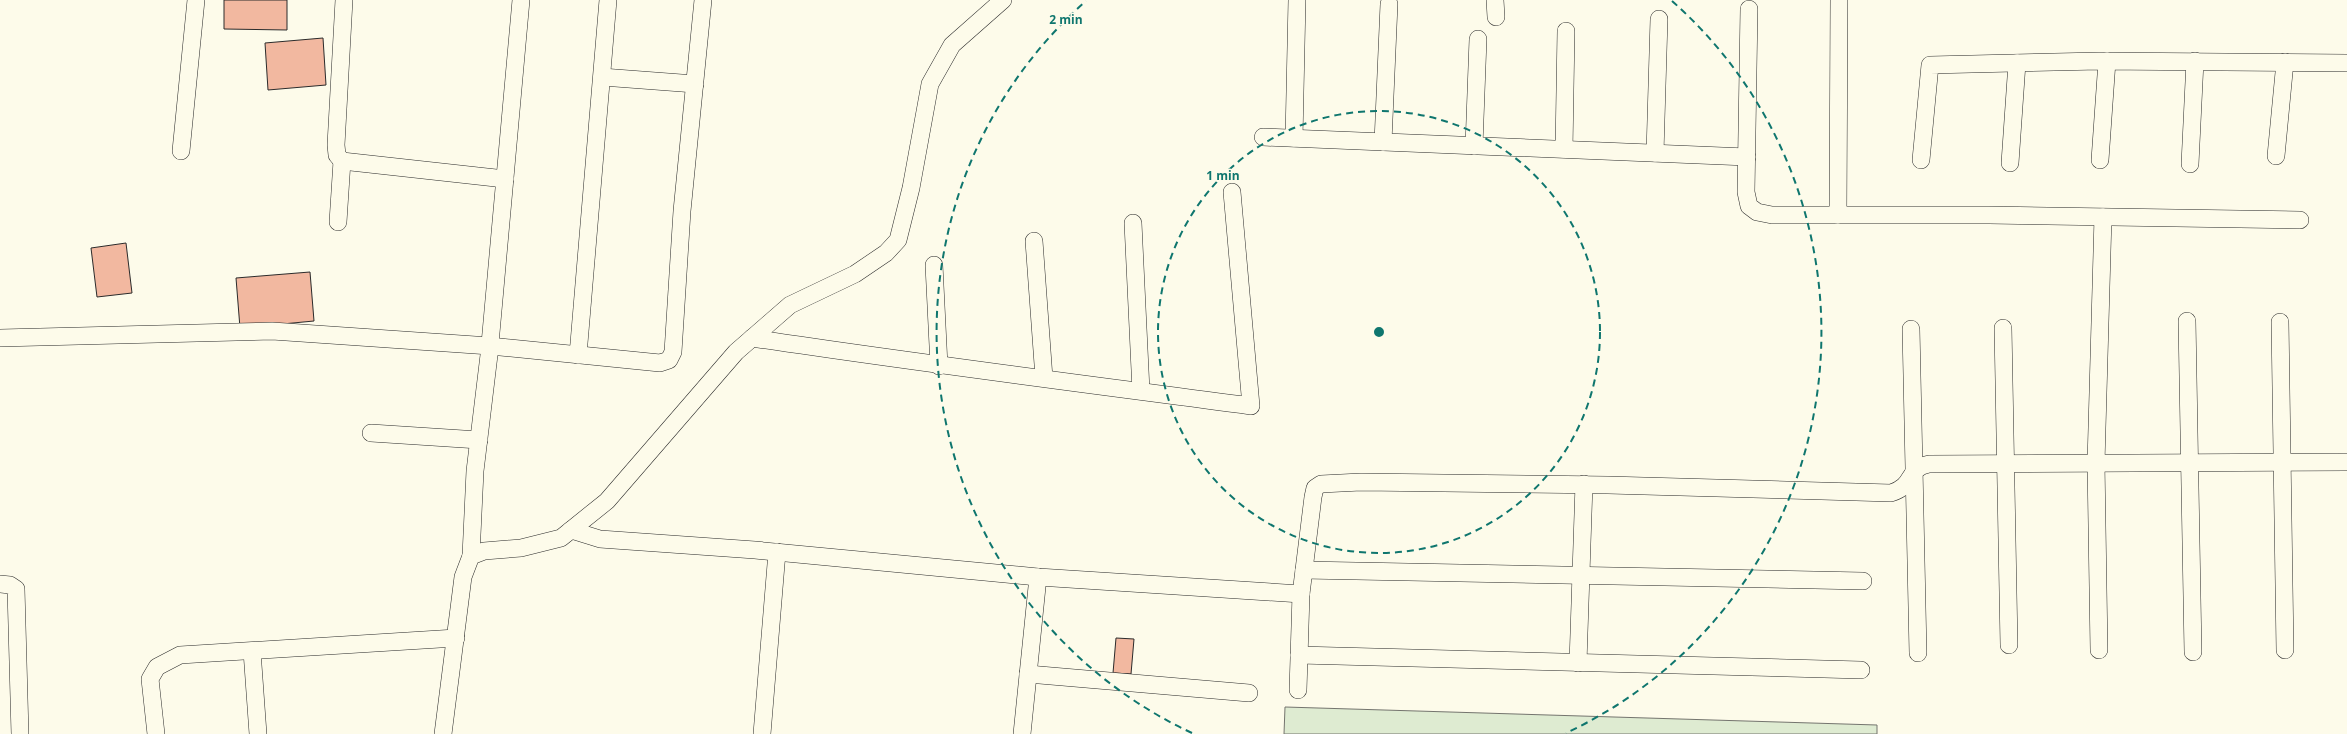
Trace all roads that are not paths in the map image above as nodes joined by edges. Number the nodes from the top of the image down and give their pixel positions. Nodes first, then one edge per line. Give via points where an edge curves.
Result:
1 (196, 0) edge
2 (344, 0) edge
3 (520, 0) edge
4 (608, 0) edge
5 (703, 0) edge
6 (1003, 0) edge
7 (1297, 0) edge
8 (1495, 0) edge
9 (1839, 0) edge
10 (1388, 4) dead end
11 (1749, 9) dead end
12 (1496, 17) dead end
13 (1659, 19) dead end
14 (1566, 31) dead end
15 (1478, 39) dead end
16 (2107, 61) junction
17 (2195, 61) junction
18 (2285, 62) junction
19 (2017, 63) junction
20 (2347, 63) edge
21 (602, 77) junction
22 (695, 84) junction
23 (1263, 137) dead end
24 (1294, 138) junction
25 (1383, 142) junction
26 (1474, 146) junction
27 (1564, 149) junction
28 (181, 151) dead end
29 (1655, 153) junction
30 (2276, 156) dead end
31 (1747, 157) junction
32 (1921, 160) dead end
33 (2100, 160) dead end
34 (342, 161) junction
35 (2010, 163) dead end
36 (2190, 164) dead end
37 (505, 178) junction
38 (1232, 192) dead end
39 (1838, 214) junction
40 (2103, 217) junction
41 (2300, 220) dead end
42 (338, 222) dead end
43 (1133, 223) dead end
44 (1034, 241) dead end
45 (934, 265) dead end
46 (2187, 321) dead end
47 (2280, 322) dead end
48 (2003, 328) dead end
49 (1911, 329) dead end
50 (0, 338) edge
51 (752, 338) junction
52 (490, 346) junction
53 (578, 355) junction
54 (939, 366) junction
55 (1044, 378) junction
56 (1141, 391) junction
57 (371, 433) dead end
58 (479, 440) junction
59 (2190, 462) junction
60 (2281, 462) junction
61 (2347, 462) edge
62 (2005, 463) junction
63 (2096, 463) junction
64 (1915, 471) junction
65 (1584, 484) junction
66 (571, 530) junction
67 (777, 552) junction
68 (471, 556) junction
69 (1304, 570) junction
70 (1580, 576) junction
71 (1038, 577) junction
72 (1863, 581) dead end
73 (0, 584) edge
74 (1301, 594) junction
75 (456, 638) junction
76 (2009, 645) dead end
77 (2099, 650) dead end
78 (2285, 650) dead end
79 (252, 651) junction
80 (2193, 652) dead end
81 (1918, 653) dead end
82 (1299, 655) junction
83 (1578, 663) junction
84 (1861, 670) dead end
85 (1028, 674) junction
86 (1298, 690) dead end
87 (1249, 693) dead end
88 (20, 734) edge
89 (156, 734) edge
90 (258, 734) edge
91 (443, 734) edge
92 (762, 734) edge
93 (1022, 734) edge

1 - 28 street
2 - 34 street via 336,145 337,155
3 - 37 street
4 - 21 street
5 - 22 street
6 - 51 street via 952,45 930,84 911,188 898,240 886,253 855,274 790,305
7 - 24 street
8 - 12 street
9 - 39 street
10 - 25 street
11 - 31 street
13 - 29 street
14 - 27 street
15 - 26 street
16 - 17 street
16 - 19 street
16 - 33 street
17 - 18 street
17 - 36 street
18 - 20 street
18 - 30 street
19 - 32 street via 1930,65
19 - 35 street
21 - 22 street
21 - 53 street
22 - 53 street via 682,211 673,352 669,360 660,363
23 - 24 street
24 - 25 street
25 - 26 street
26 - 27 street
27 - 29 street
29 - 31 street
31 - 39 street via 1746,192 1749,206 1757,212 1772,215
34 - 37 street
34 - 42 street
37 - 52 street
38 - 56 street via 1251,406
39 - 40 street
40 - 41 street
40 - 63 street
43 - 56 street
44 - 55 street
45 - 54 street
46 - 59 street
47 - 60 street
48 - 62 street
49 - 64 street
50 - 52 street via 272,331
51 - 54 street
51 - 66 street via 736,352 607,501
52 - 53 street
52 - 58 street
54 - 55 street
55 - 56 street
57 - 58 street
58 - 68 street
59 - 60 street
59 - 63 street
59 - 80 street
60 - 61 street
60 - 78 street
62 - 63 street
62 - 64 street via 1930,464 1920,466
62 - 76 street
63 - 77 street
64 - 65 street via 1906,487 1891,493
64 - 81 street
65 - 69 street via 1321,484 1315,488 1313,497
65 - 70 street
66 - 67 street via 600,539
66 - 68 street via 561,538 521,548 484,551
67 - 71 street
67 - 92 street
68 - 75 street via 463,577
69 - 70 street
69 - 74 street
70 - 72 street
70 - 83 street
71 - 74 street
71 - 85 street
73 - 88 street via 10,585 16,589
74 - 82 street
75 - 79 street
75 - 91 street
79 - 89 street via 180,655 157,667 150,679
79 - 90 street
82 - 83 street
82 - 86 street
83 - 84 street
85 - 87 street
85 - 93 street

